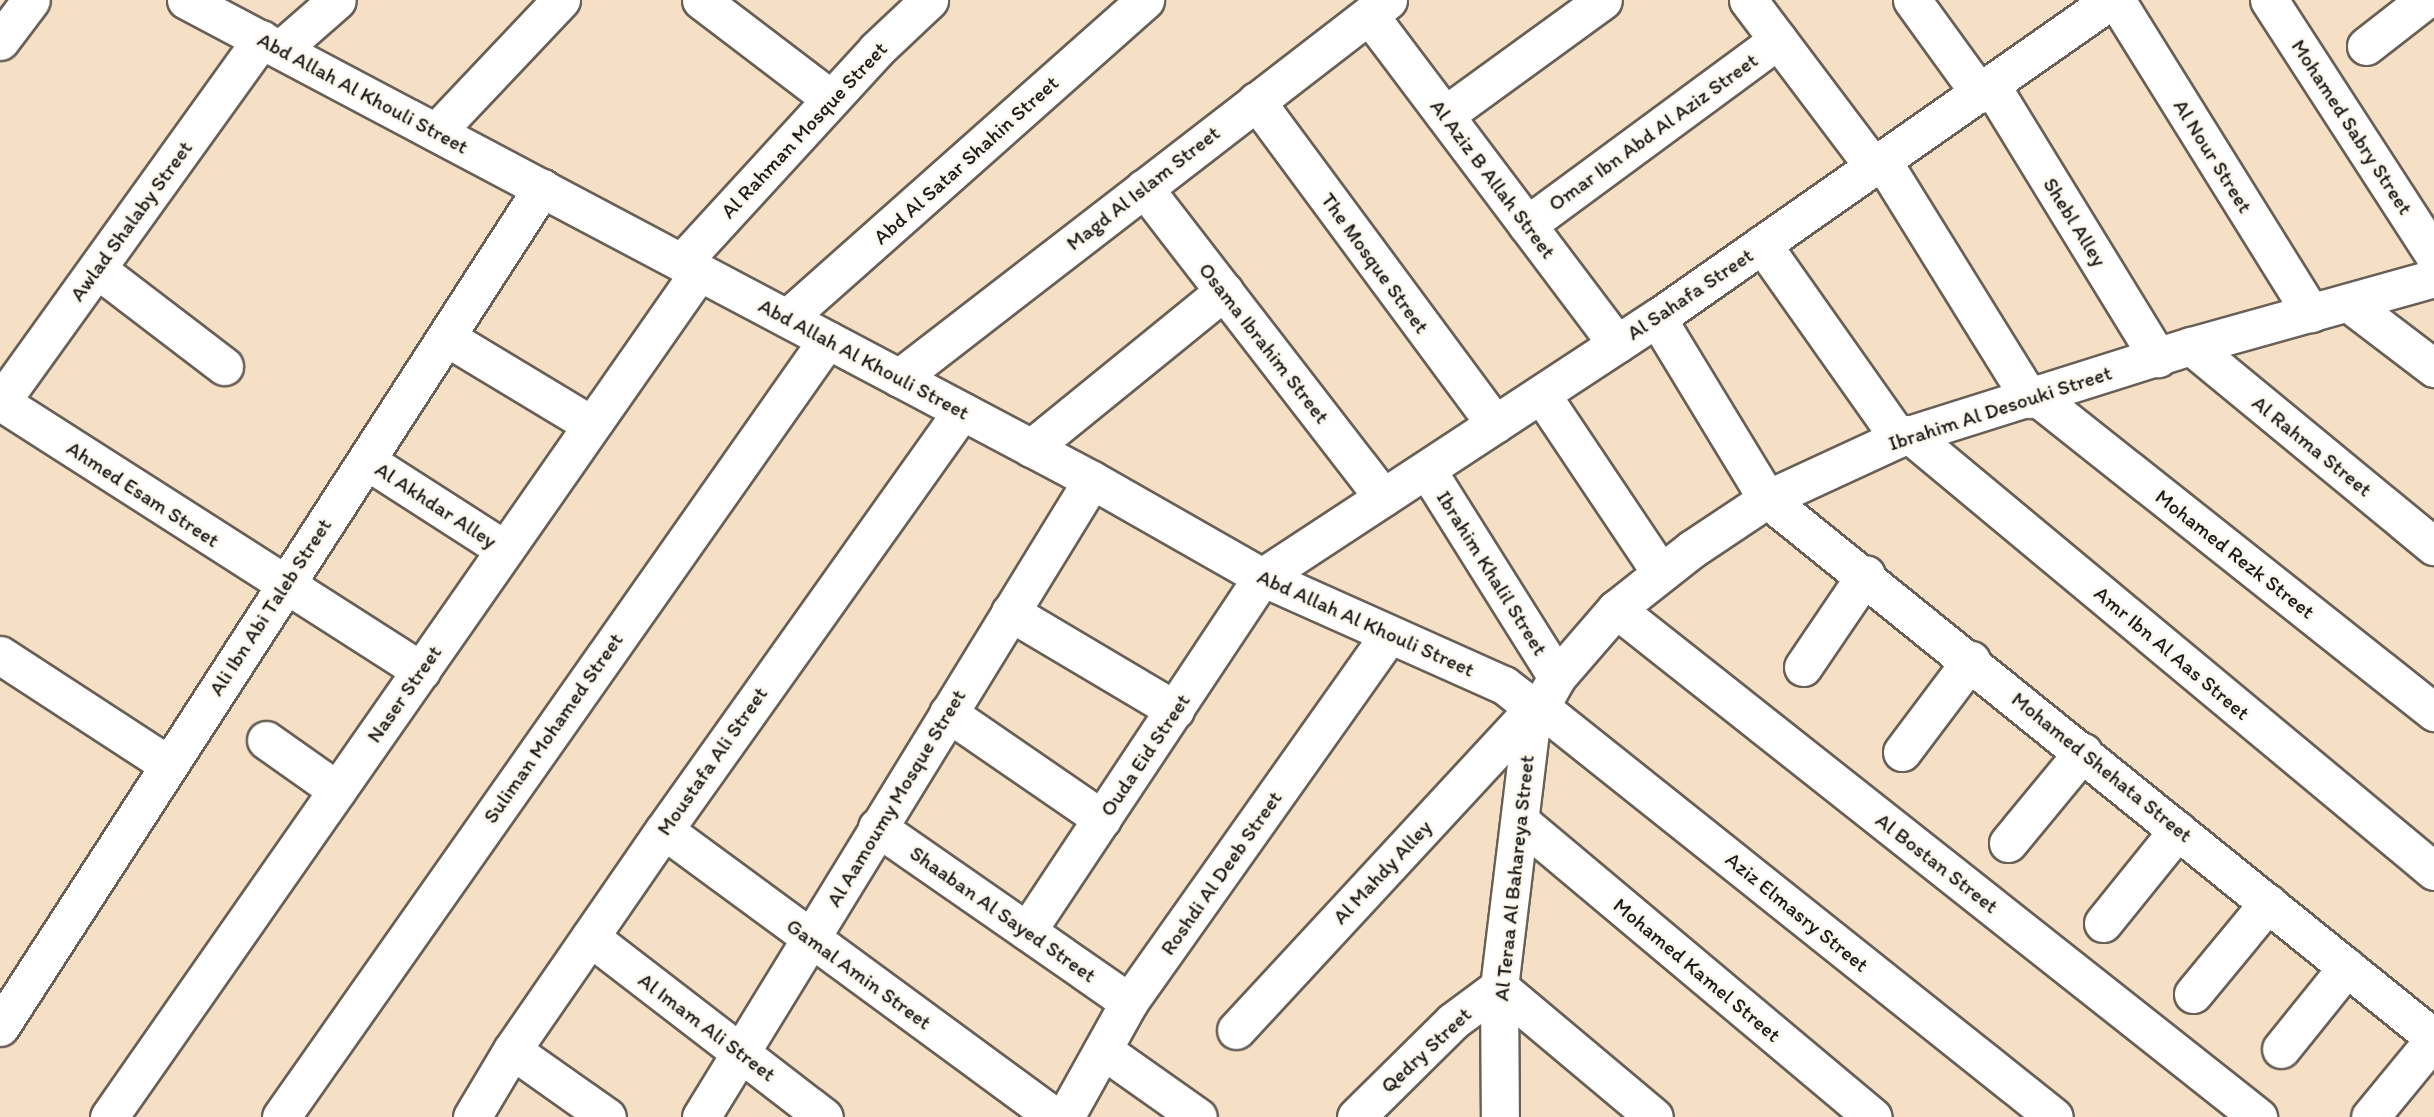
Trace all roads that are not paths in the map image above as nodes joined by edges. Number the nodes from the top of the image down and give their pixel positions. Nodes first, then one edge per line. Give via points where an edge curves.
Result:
1 (31, 0) edge
2 (186, 0) edge
3 (337, 0) edge
4 (561, 0) edge
5 (701, 0) edge
6 (929, 0) edge
7 (1145, 0) edge
8 (1603, 0) edge
9 (1748, 0) edge
10 (1912, 0) edge
11 (2269, 0) edge
12 (2425, 0) edge
13 (2104, 2) edge
14 (1378, 7) edge
15 (1778, 40) junction
16 (0, 41) edge
17 (272, 44) junction
18 (2366, 46) dead end
19 (1986, 91) junction
20 (831, 99) junction
21 (1256, 101) junction
22 (1445, 115) junction
23 (436, 132) junction
24 (1878, 164) junction
25 (542, 188) junction
26 (1144, 188) junction
27 (1527, 225) junction
28 (1762, 244) junction
29 (2434, 255) edge
30 (690, 267) junction
31 (97, 269) junction
32 (2434, 278) edge
33 (1224, 291) junction
34 (2350, 304) junction
35 (2311, 313) junction
36 (787, 318) junction
37 (1657, 318) junction
38 (446, 337) junction
39 (827, 340) junction
40 (1617, 344) junction
41 (2175, 352) junction
42 (224, 366) dead end
43 (2434, 368) edge
44 (899, 378) junction
45 (1541, 394) junction
46 (2033, 398) junction
47 (0, 403) edge
48 (962, 411) junction
49 (1494, 424) junction
50 (590, 425) junction
51 (1904, 436) junction
52 (1031, 448) junction
53 (367, 461) junction
54 (1427, 470) junction
55 (1092, 480) junction
56 (1384, 497) junction
57 (1767, 499) junction
58 (2434, 546) edge
59 (504, 549) junction
60 (1660, 572) junction
61 (1866, 575) junction
62 (1262, 577) junction
63 (285, 585) junction
64 (1616, 609) junction
65 (1010, 612) junction
66 (1388, 636) junction
67 (0, 655) edge
68 (1971, 660) junction
69 (1803, 667) dead end
70 (421, 671) junction
71 (1539, 705) junction
72 (1175, 710) junction
73 (2434, 712) edge
74 (948, 713) junction
75 (266, 740) dead end
76 (1902, 752) dead end
77 (2083, 752) junction
78 (167, 764) junction
79 (337, 790) junction
80 (1102, 819) junction
81 (1521, 822) junction
82 (877, 827) junction
83 (664, 830) junction
84 (2178, 830) junction
85 (2008, 843) dead end
86 (2434, 871) edge
87 (2267, 903) junction
88 (2103, 923) dead end
89 (1027, 931) junction
90 (590, 937) junction
91 (811, 939) junction
92 (2347, 967) junction
93 (1499, 987) junction
94 (2193, 994) dead end
95 (1129, 1002) junction
96 (0, 1027) edge
97 (1236, 1030) dead end
98 (2434, 1039) edge
99 (2281, 1049) dead end
100 (512, 1050) junction
101 (1103, 1050) junction
102 (741, 1052) junction
103 (108, 1117) edge
104 (281, 1117) edge
105 (472, 1117) edge
106 (607, 1117) edge
107 (701, 1117) edge
108 (824, 1117) edge
109 (1054, 1117) edge
110 (1065, 1117) edge
111 (1198, 1117) edge
112 (1356, 1117) edge
113 (1500, 1117) edge
114 (1654, 1117) edge
115 (1873, 1117) edge
116 (2054, 1117) edge
117 (2258, 1117) edge
118 (2370, 1117) edge

1 - 16 street
2 - 17 street, Abd Allah Al Khouli Street
3 - 17 street, Awlad Shalaby Street
4 - 23 street
5 - 20 street
6 - 20 street, Al Rahman Mosque Street
7 - 36 street, Abd Al Satar Shahin Street
8 - 22 street
9 - 15 street, Mohamed Rezk Street
10 - 19 street, Shebl Alley
11 - 29 street, Mohamed Sabry Street
12 - 18 street
13 - 19 street, Al Sahafa Street
13 - 35 street, Al Nour Street
14 - 21 street, Magd Al Islam Street
14 - 22 street, Al Aziz B Allah Street
15 - 24 street, Mohamed Rezk Street
15 - 27 street, Omar Ibn Abd Al Aziz Street
17 - 23 street, Abd Allah Al Khouli Street
17 - 31 street, Awlad Shalaby Street
19 - 24 street, Al Sahafa Street
19 - 41 street, Shebl Alley
20 - 30 street, Al Rahman Mosque Street
21 - 26 street, Magd Al Islam Street
21 - 49 street, The Mosque Street
22 - 27 street, Al Aziz B Allah Street
23 - 25 street, Abd Allah Al Khouli Street
24 - 28 street, Al Sahafa Street
24 - 46 street, Mohamed Rezk Street
25 - 30 street, Abd Allah Al Khouli Street
25 - 38 street, Ali Ibn Abi Taleb Street
26 - 33 street, Osama Ibrahim Street
26 - 44 street, Magd Al Islam Street
27 - 40 street, Al Aziz B Allah Street
28 - 37 street, Al Sahafa Street
28 - 51 street, Amr Ibn Al Aas Street
30 - 36 street, Abd Allah Al Khouli Street
30 - 50 street, Naser Street
31 - 42 street
31 - 47 street, Awlad Shalaby Street
32 - 34 street, Ibrahim Al Desouki Street
33 - 52 street
33 - 56 street, Osama Ibrahim Street
34 - 35 street, Ibrahim Al Desouki Street
34 - 43 street
35 - 41 street, Ibrahim Al Desouki Street
36 - 39 street, Abd Allah Al Khouli Street
37 - 40 street, Al Sahafa Street
37 - 57 street
38 - 50 street
38 - 53 street, Ali Ibn Abi Taleb Street
39 - 44 street, Abd Allah Al Khouli Street
39 - 104 street, Suliman Mohamed Street
40 - 45 street, Al Sahafa Street
41 - 46 street, Ibrahim Al Desouki Street
41 - 58 street, Al Rahma Street
44 - 48 street, Abd Allah Al Khouli Street
45 - 49 street, Al Sahafa Street
45 - 60 street
46 - 51 street, Ibrahim Al Desouki Street
46 - 73 street, Mohamed Rezk Street
47 - 63 street, Ahmed Esam Street
48 - 52 street, Abd Allah Al Khouli Street
48 - 83 street, Moustafa Ali Street
49 - 54 street, Al Sahafa Street
50 - 59 street, Naser Street
51 - 57 street, Ibrahim Al Desouki Street
51 - 86 street, Amr Ibn Al Aas Street
52 - 55 street, Abd Allah Al Khouli Street
53 - 59 street, Al Akhdar Alley
53 - 63 street, Ali Ibn Abi Taleb Street
54 - 56 street, Al Sahafa Street
54 - 71 street, Ibrahim Khalil Street
55 - 62 street, Abd Allah Al Khouli Street
55 - 65 street, Al Aamoumy Mosque Street
56 - 62 street, Al Sahafa Street
57 - 60 street, Ibrahim Al Desouki Street
57 - 61 street, Mohamed Shehata Street
59 - 70 street, Naser Street
60 - 64 street, Ibrahim Al Desouki Street
61 - 68 street, Mohamed Shehata Street
61 - 69 street
62 - 66 street, Abd Allah Al Khouli Street
62 - 72 street, Ouda Eid Street
63 - 70 street
63 - 78 street, Ali Ibn Abi Taleb Street
64 - 71 street, Ibrahim Al Desouki Street
64 - 117 street, Al Bostan Street
65 - 72 street
65 - 74 street, Al Aamoumy Mosque Street
66 - 71 street, Abd Allah Al Khouli Street via 1504,685
66 - 95 street, Roshdi Al Deeb Street
67 - 78 street
68 - 76 street
68 - 77 street, Mohamed Shehata Street
70 - 79 street, Naser Street
71 - 81 street, Al Teraa Al Bahareya Street
71 - 97 street, Al Mahdy Alley
71 - 116 street, Aziz Elmasry Street
72 - 80 street, Ouda Eid Street
74 - 80 street
74 - 82 street, Al Aamoumy Mosque Street
75 - 79 street
77 - 84 street, Mohamed Shehata Street
77 - 85 street
78 - 96 street, Ali Ibn Abi Taleb Street
79 - 103 street, Naser Street
80 - 89 street, Ouda Eid Street
81 - 93 street, Al Teraa Al Bahareya Street
81 - 115 street, Mohamed Kamel Street
82 - 89 street, Shaaban Al Sayed Street
82 - 91 street, Al Aamoumy Mosque Street
83 - 90 street, Moustafa Ali Street
83 - 91 street, Gamal Amin Street
84 - 87 street, Mohamed Shehata Street
84 - 88 street
87 - 92 street, Mohamed Shehata Street
87 - 94 street
89 - 95 street, Shaaban Al Sayed Street
90 - 100 street, Moustafa Ali Street
90 - 102 street, Al Imam Ali Street
91 - 102 street, Al Aamoumy Mosque Street
91 - 109 street, Gamal Amin Street
92 - 98 street, Mohamed Shehata Street
92 - 99 street
93 - 112 street, Qedry Street via 1453,1021
93 - 113 street, Al Teraa Al Bahareya Street
93 - 114 street
95 - 101 street, Roshdi Al Deeb Street
98 - 118 street
100 - 105 street, Moustafa Ali Street
100 - 106 street
101 - 110 street, Roshdi Al Deeb Street
101 - 111 street
102 - 107 street, Al Aamoumy Mosque Street
102 - 108 street, Al Imam Ali Street

